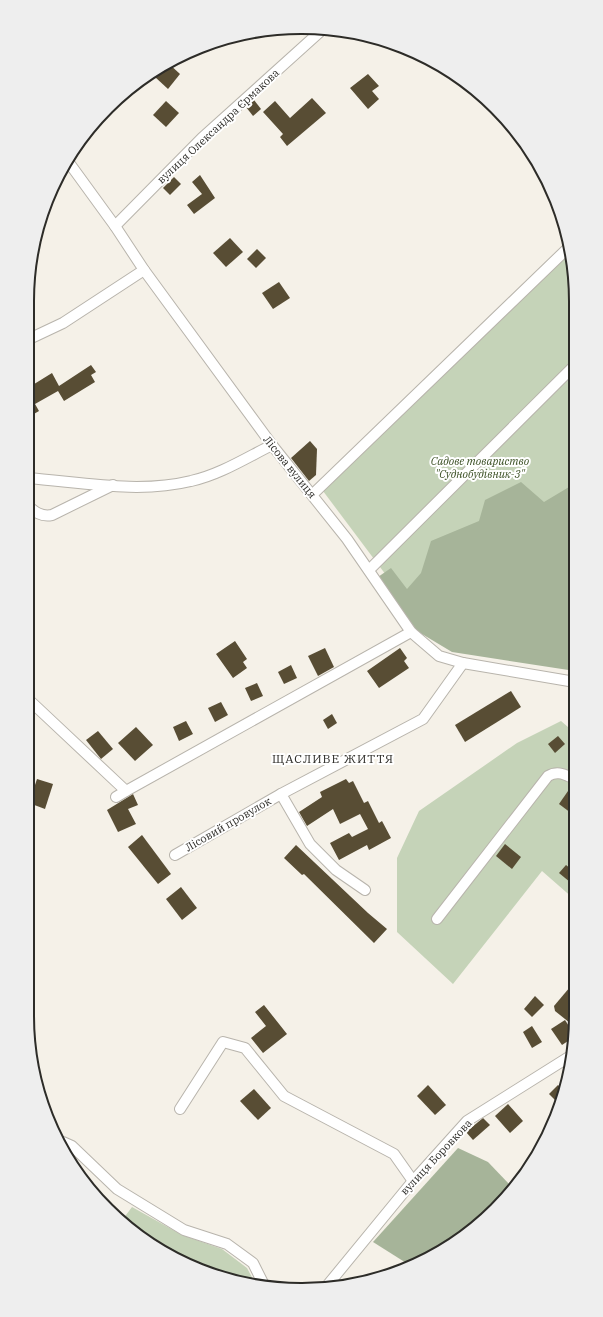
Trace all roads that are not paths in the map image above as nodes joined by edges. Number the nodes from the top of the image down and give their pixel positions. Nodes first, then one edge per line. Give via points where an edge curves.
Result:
1 (317, 35) edge
2 (72, 165) edge
3 (115, 226) junction
4 (564, 251) edge
5 (144, 270) junction
6 (34, 337) edge
7 (569, 371) edge
8 (272, 445) junction
9 (34, 479) edge
10 (113, 486) junction
11 (313, 494) junction
12 (34, 511) edge
13 (369, 570) junction
14 (411, 632) junction
15 (462, 663) junction
16 (569, 681) edge
17 (34, 705) edge
18 (569, 776) edge
19 (126, 791) junction
20 (281, 794) junction
21 (116, 797) dead end
22 (175, 855) dead end
23 (365, 890) dead end
24 (437, 919) dead end
25 (565, 1059) edge
26 (180, 1109) dead end
27 (67, 1144) edge
28 (413, 1181) junction
29 (262, 1280) edge
30 (331, 1281) edge

1 - 3 street, вулиця Олександра Єрмакова via 202,138
2 - 3 street, Лісова вулиця
3 - 5 street, Лісова вулиця
4 - 11 street
5 - 6 street via 64,323
5 - 8 street, Лісова вулиця
7 - 13 street
8 - 10 street via 208,476 191,481 147,487
8 - 11 street, Лісова вулиця
9 - 10 street
10 - 12 street via 52,515 45,516
11 - 13 street, Лісова вулиця
13 - 14 street, Лісова вулиця
14 - 15 street, Лісова вулиця via 439,656
14 - 19 street
15 - 16 street, Лісова вулиця
15 - 20 street, Лісовий провулок via 423,719
17 - 19 street
18 - 24 street via 554,772 548,776
19 - 21 street
20 - 22 street, Лісовий провулок
20 - 23 street, Лісовий провулок via 310,844 336,870
25 - 28 street, вулиця Боровкова via 466,1121
26 - 28 street via 223,1042 245,1048 284,1096 394,1154
27 - 29 street via 117,1189 184,1230 227,1244 253,1263
28 - 30 street, вулиця Боровкова

